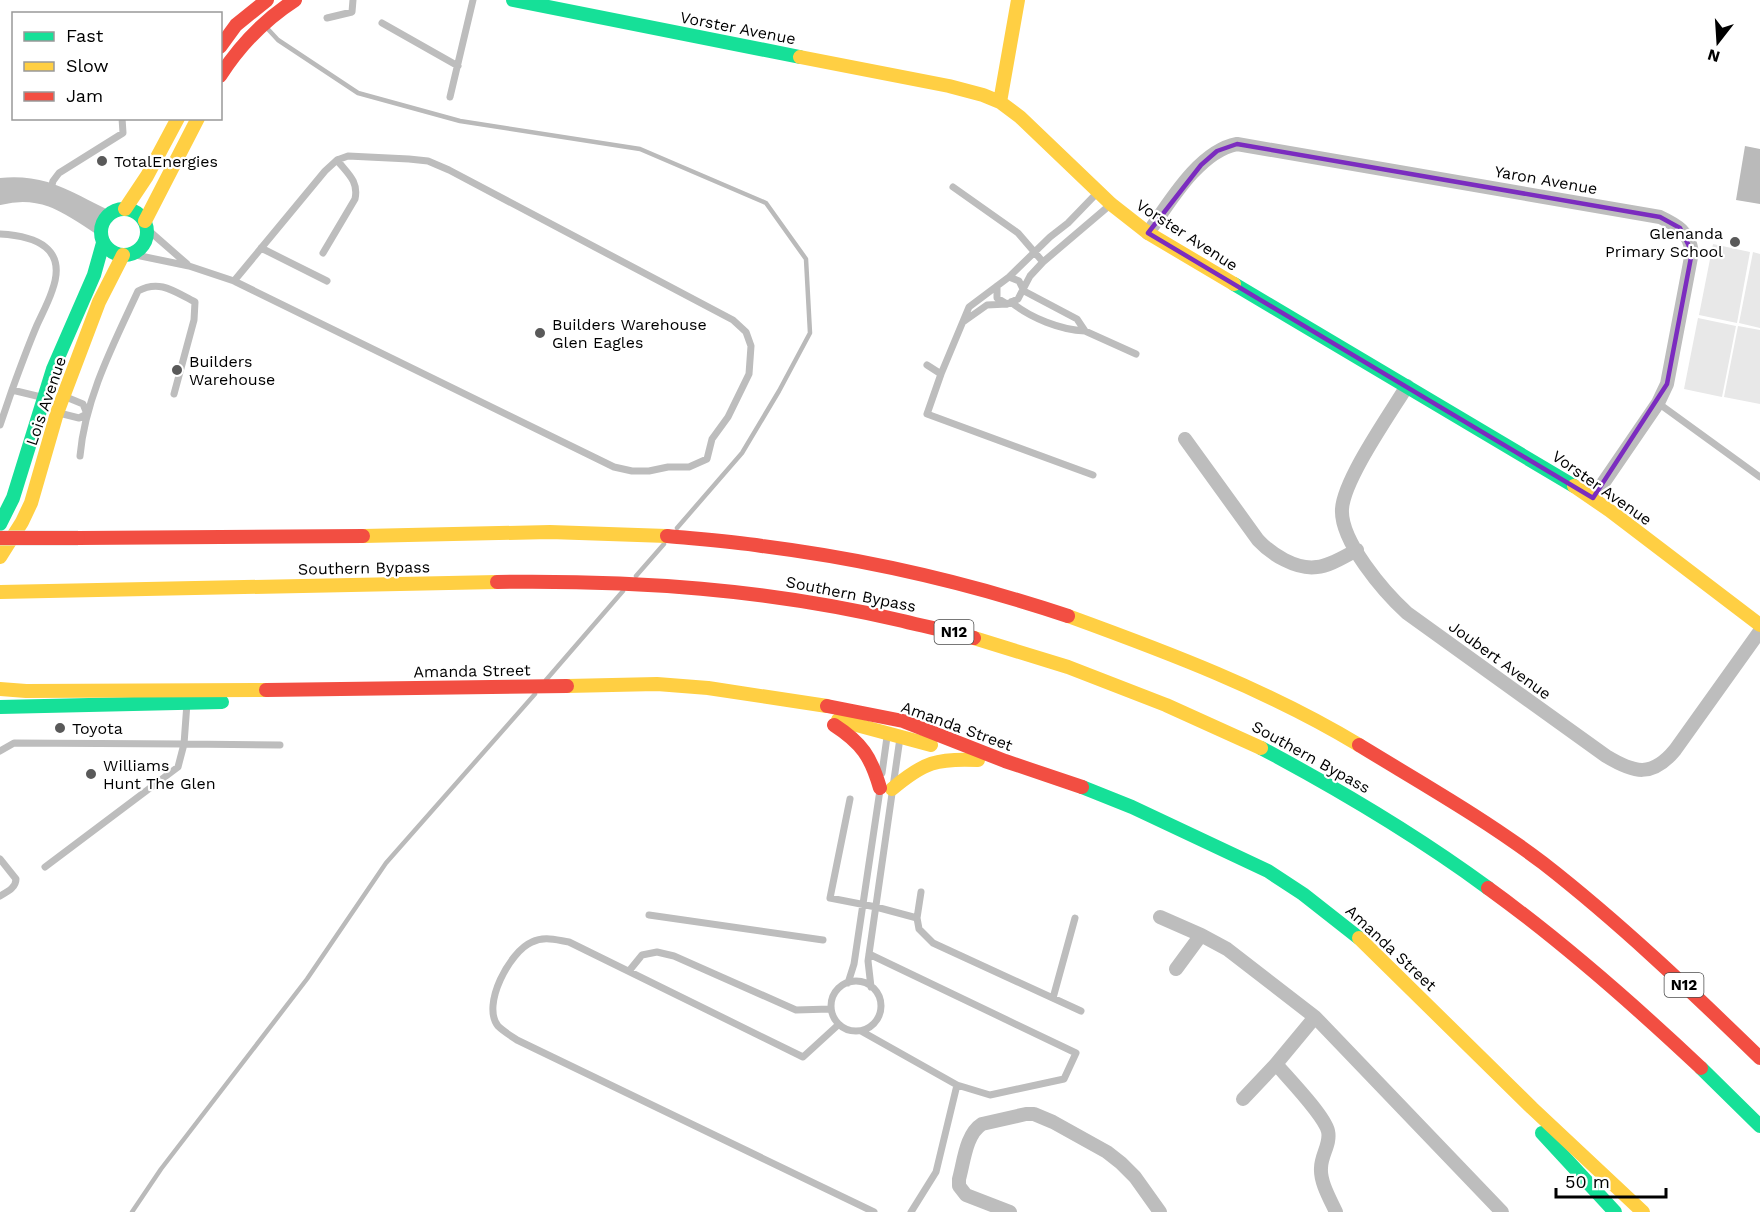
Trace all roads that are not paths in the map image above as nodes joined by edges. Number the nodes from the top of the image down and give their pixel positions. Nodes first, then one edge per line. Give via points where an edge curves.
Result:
1 (267, 0) edge
2 (295, 0) edge
3 (353, 0) edge
4 (473, 0) edge
5 (513, 0) edge
6 (1018, 0) edge
7 (327, 18) dead end
8 (382, 22) dead end
9 (224, 42) edge
10 (458, 66) junction
11 (222, 73) edge
12 (450, 97) dead end
13 (1000, 102) junction
14 (122, 120) edge
15 (177, 120) edge
16 (197, 120) edge
17 (337, 160) junction
18 (0, 185) edge
19 (953, 187) dead end
20 (1098, 192) junction
21 (49, 194) junction
22 (0, 198) edge
23 (1111, 204) junction
24 (125, 209) junction
25 (146, 225) junction
26 (104, 230) junction
27 (1148, 233) junction
28 (0, 234) edge
29 (261, 248) junction
30 (1035, 251) junction
31 (323, 253) dead end
32 (127, 255) junction
33 (1043, 262) junction
34 (189, 266) junction
35 (1009, 277) junction
36 (234, 281) junction
37 (327, 281) dead end
38 (997, 286) junction
39 (1023, 291) junction
40 (1044, 302) junction
41 (1009, 303) junction
42 (1036, 316) junction
43 (963, 322) junction
44 (1085, 331) junction
45 (1136, 354) dead end
46 (927, 365) dead end
47 (941, 374) junction
48 (1407, 387) junction
49 (12, 390) junction
50 (174, 394) dead end
51 (63, 396) junction
52 (44, 398) junction
53 (1658, 403) junction
54 (57, 413) junction
55 (87, 414) junction
56 (0, 425) edge
57 (1185, 439) dead end
58 (80, 456) dead end
59 (1093, 475) dead end
60 (1760, 477) edge
61 (1593, 498) junction
62 (0, 524) edge
63 (0, 538) edge
64 (1357, 550) junction
65 (0, 557) edge
66 (0, 592) edge
67 (1760, 625) edge
68 (1760, 631) edge
69 (0, 689) edge
70 (187, 696) junction
71 (0, 707) edge
72 (820, 716) junction
73 (895, 727) junction
74 (184, 744) junction
75 (280, 745) dead end
76 (0, 751) edge
77 (978, 760) junction
78 (886, 788) junction
79 (850, 799) dead end
80 (0, 859) edge
81 (45, 867) dead end
82 (921, 892) dead end
83 (0, 897) edge
84 (862, 904) junction
85 (876, 907) junction
86 (649, 915) dead end
87 (1160, 917) dead end
88 (917, 918) junction
89 (1075, 918) dead end
90 (1201, 935) junction
91 (823, 940) dead end
92 (869, 954) junction
93 (1176, 969) dead end
94 (629, 972) junction
95 (848, 982) junction
96 (871, 987) junction
97 (1053, 998) junction
98 (830, 1009) junction
99 (1081, 1011) dead end
100 (1315, 1017) junction
101 (838, 1024) junction
102 (861, 1031) junction
103 (1462, 1044) junction
104 (1760, 1058) edge
105 (1276, 1064) junction
106 (957, 1085) junction
107 (1243, 1099) dead end
108 (1760, 1126) edge
109 (1567, 1149) junction
110 (1633, 1209) edge
111 (874, 1212) edge
112 (911, 1212) edge
113 (1010, 1212) edge
114 (1160, 1212) edge
115 (1336, 1212) edge
116 (1502, 1212) edge
117 (1615, 1212) edge

1 - 9 main road via 247,15
2 - 11 main road via 238,47
3 - 7 lane via 352,12
4 - 10 lane
5 - 13 main road, Vorster Avenue via 949,86
6 - 13 main road
8 - 10 lane
10 - 12 lane
13 - 20 main road, Vorster Avenue
14 - 21 lane via 123,133 59,173
15 - 24 main road
16 - 25 main road, Lois Avenue
17 - 29 lane
17 - 31 lane via 356,184 357,192
17 - 36 lane via 348,156 410,159 438,165 733,320 746,332 751,346 749,374 712,440 707,459 689,467 650,471 614,467
18 - 21 street via 23,184
19 - 30 lane via 1018,233
20 - 23 main road, Vorster Avenue
20 - 30 lane
21 - 22 street
21 - 26 street
23 - 27 main road, Vorster Avenue
23 - 33 lane
24 - 25 main road via 140,215
24 - 26 main road via 112,212
25 - 32 main road, Lois Avenue via 144,244
25 - 34 lane
26 - 32 main road via 108,249
26 - 52 main road, Lois Avenue via 94,275
27 - 48 main road, Vorster Avenue
27 - 53 street, Yaron Avenue via 1201,165 1217,151 1237,144 1660,217 1686,234 1692,252 1670,372
28 - 49 lane via 28,237 41,243 50,251 57,271
29 - 36 lane
29 - 37 lane
30 - 33 lane
30 - 35 lane
32 - 34 lane
32 - 51 main road, Lois Avenue via 99,302
33 - 39 lane
34 - 36 lane
35 - 38 lane
35 - 39 lane via 1019,281
38 - 41 lane via 997,298
38 - 43 lane via 969,307
39 - 40 lane
39 - 41 lane
40 - 42 lane
40 - 44 lane via 1077,319
41 - 42 lane
41 - 43 lane via 987,305
42 - 44 lane via 1071,330
43 - 47 lane
44 - 45 lane
46 - 47 lane
47 - 59 lane via 927,414
48 - 61 main road, Vorster Avenue
48 - 64 street, Joubert Avenue via 1344,497 1343,525
49 - 52 lane
49 - 56 lane
50 - 55 lane via 194,320 195,302 162,286 149,285 138,291
51 - 54 main road, Lois Avenue
51 - 55 lane via 82,404
52 - 62 main road, Lois Avenue via 13,498
53 - 60 lane
53 - 61 street, Yaron Avenue
54 - 55 lane via 79,418
54 - 65 main road, Lois Avenue via 31,503
55 - 58 lane
57 - 64 street via 1258,540 1277,556 1294,564 1318,567
61 - 67 main road, Vorster Avenue
63 - 104 main road, Southern Bypass / N12, bridge via 537,532 655,535 858,560 993,592 1112,629 1193,662 1347,736 1405,771 1554,872 1662,965
64 - 68 street, Joubert Avenue via 1387,593 1407,613 1606,756 1633,770 1656,767 1668,758
66 - 108 main road, Southern Bypass / N12 via 585,581 670,585 758,593 859,610 1026,652 1206,720 1331,785 1416,836 1587,964
69 - 70 main road, Amanda Street
70 - 71 main road, Amanda Street
70 - 72 main road, Amanda Street via 654,695 743,703
70 - 73 main road, Amanda Street via 657,684 806,702
70 - 74 lane
72 - 73 main road, Amanda Street
72 - 78 main road via 860,742
73 - 77 main road, Amanda Street
73 - 78 lane
73 - 78 lane
73 - 103 main road, Amanda Street via 1090,790 1268,871 1360,939
74 - 75 lane
74 - 76 lane via 14,743
74 - 81 lane via 178,767
77 - 78 main road via 948,758 928,763
77 - 103 main road, Amanda Street via 1099,801 1267,880 1340,933
78 - 84 lane
78 - 85 lane
79 - 84 lane via 830,898
80 - 83 lane via 16,879 14,887
82 - 88 lane
84 - 85 lane
84 - 95 lane
85 - 88 lane
85 - 92 lane
86 - 91 lane
87 - 90 street
88 - 97 lane via 919,929 933,943
89 - 97 lane
90 - 93 street
90 - 100 street via 1227,949
92 - 96 lane
92 - 106 lane via 1076,1053 1064,1079 990,1095
94 - 98 lane via 642,954 657,952 796,1010
94 - 101 lane via 803,1057
94 - 111 lane via 569,942 548,938 531,942 509,960 494,997 494,1016 498,1026 517,1040
95 - 96 lane
95 - 98 lane via 834,993
96 - 102 lane via 880,1000 879,1016
97 - 99 lane
98 - 101 lane
100 - 105 street
100 - 116 street
101 - 102 lane
102 - 106 lane
103 - 109 main road, Amanda Street
105 - 107 street
105 - 115 street via 1328,1132 1320,1169
106 - 112 lane via 936,1172
109 - 110 main road, Amanda Street
109 - 117 main road, Amanda Street
113 - 114 street via 966,1195 959,1179 974,1130 982,1124 1034,1114 1107,1152 1135,1177

